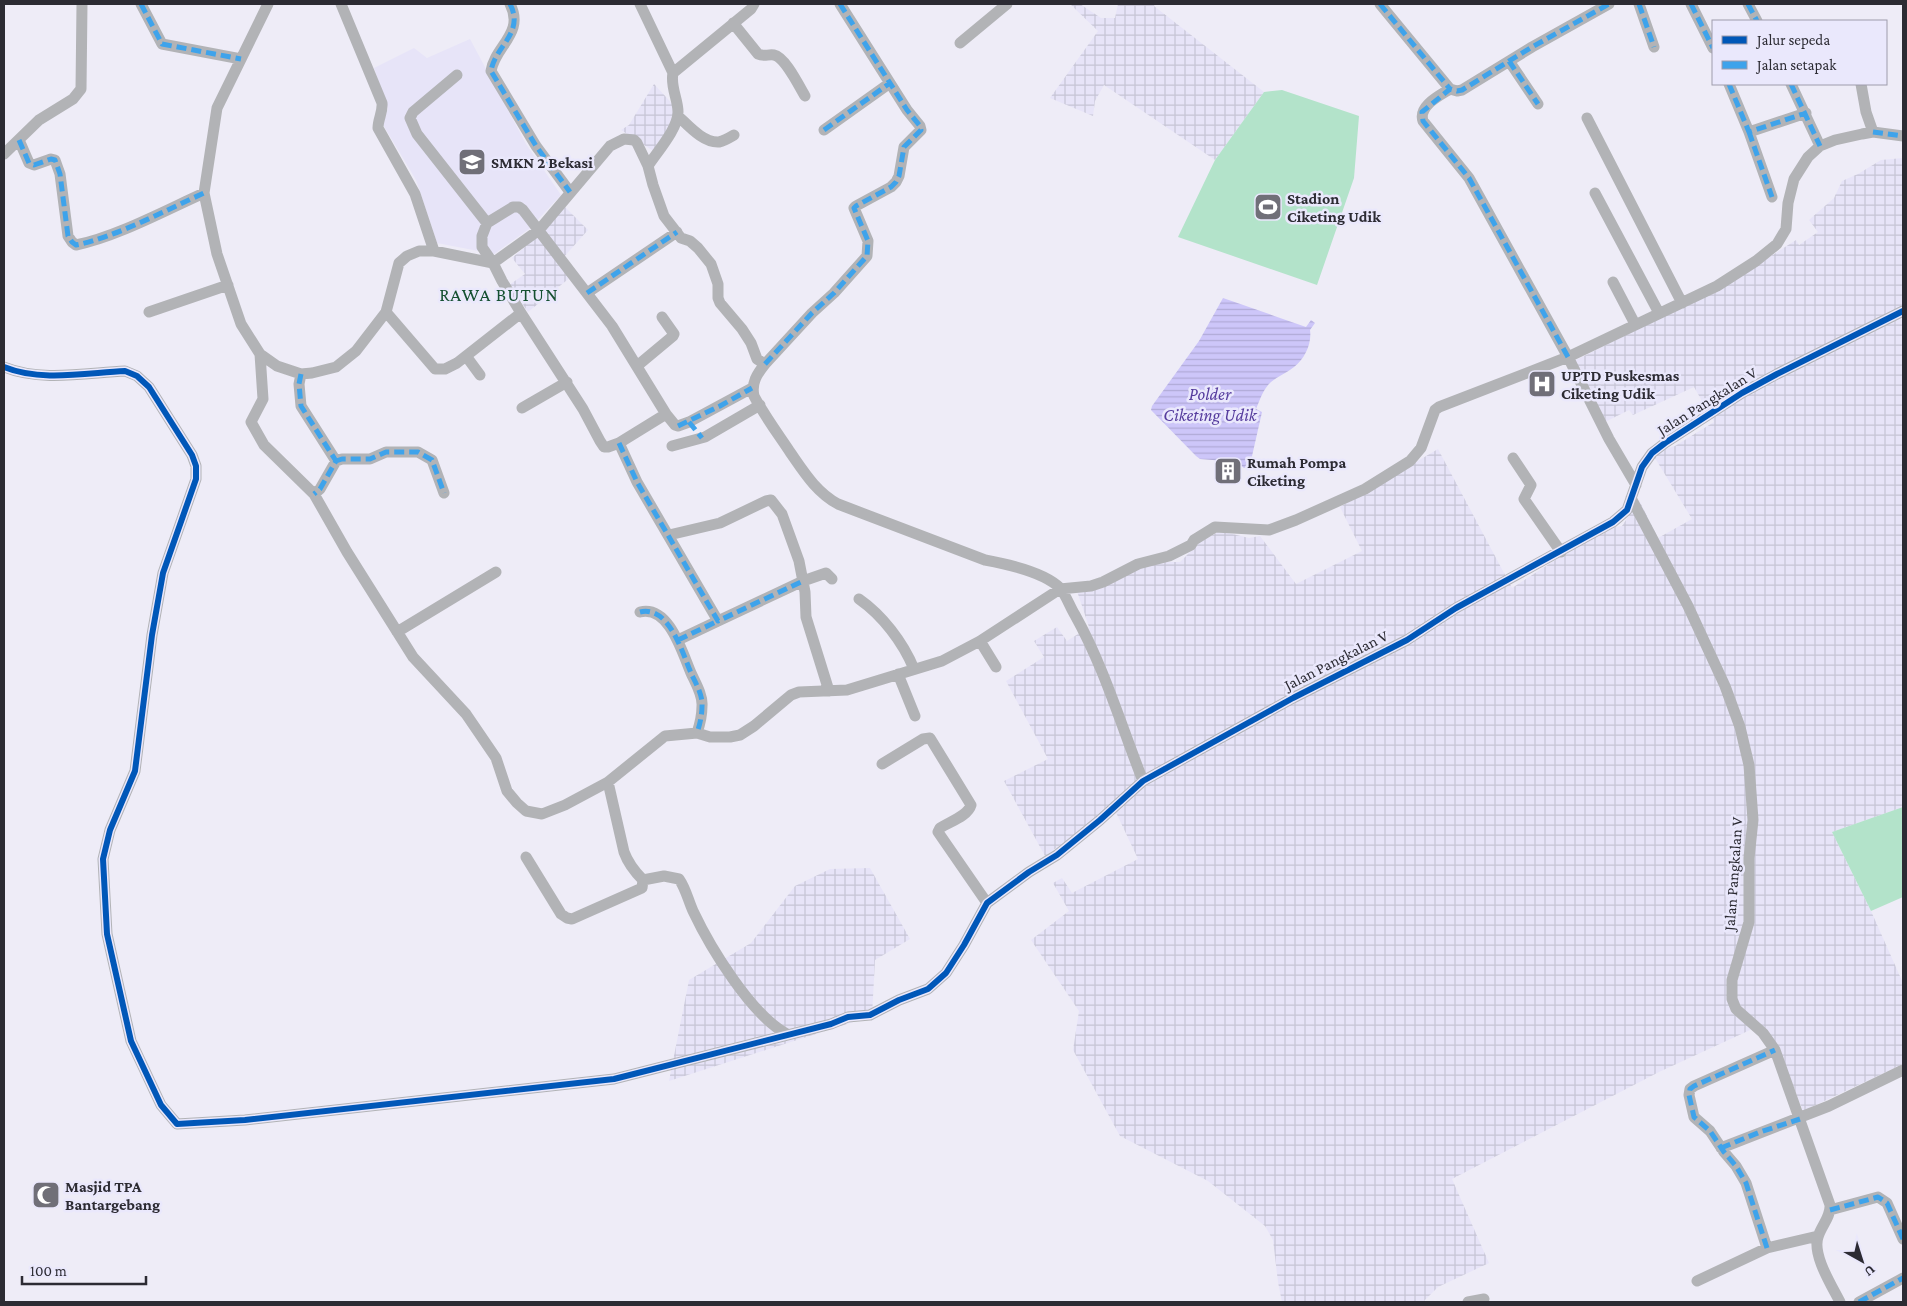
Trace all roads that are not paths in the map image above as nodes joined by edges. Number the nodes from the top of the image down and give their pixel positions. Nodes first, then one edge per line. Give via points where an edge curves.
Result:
1 (82, 4) edge
2 (141, 4) edge
3 (268, 4) edge
4 (341, 4) edge
5 (510, 4) edge
6 (640, 4) edge
7 (754, 4) edge
8 (840, 4) edge
9 (1007, 4) edge
10 (1380, 4) edge
11 (1607, 4) edge
12 (1639, 4) edge
13 (1691, 4) edge
14 (1748, 4) edge
15 (1756, 20) edge
16 (733, 23) junction
17 (960, 43) dead end
18 (1712, 46) edge
19 (1654, 47) dead end
20 (241, 59) junction
21 (1509, 61) junction
22 (673, 74) junction
23 (456, 75) dead end
24 (890, 83) junction
25 (1729, 85) edge
26 (1792, 85) edge
27 (1861, 85) edge
28 (1450, 89) junction
29 (806, 96) dead end
30 (1538, 104) dead end
31 (1806, 113) junction
32 (678, 116) junction
33 (1587, 118) dead end
34 (824, 130) dead end
35 (1749, 132) junction
36 (1873, 132) junction
37 (734, 135) dead end
38 (1903, 136) edge
39 (19, 140) junction
40 (1820, 146) junction
41 (4, 154) edge
42 (648, 166) junction
43 (570, 192) junction
44 (204, 193) junction
45 (1595, 193) dead end
46 (1772, 197) dead end
47 (488, 222) junction
48 (538, 230) junction
49 (677, 232) junction
50 (434, 251) junction
51 (493, 262) junction
52 (1613, 282) dead end
53 (228, 285) junction
54 (587, 293) junction
55 (1682, 302) junction
56 (1903, 311) edge
57 (149, 312) dead end
58 (386, 312) junction
59 (521, 313) junction
60 (1659, 313) junction
61 (662, 317) dead end
62 (1635, 324) junction
63 (260, 354) junction
64 (466, 356) junction
65 (1568, 357) junction
66 (765, 364) junction
67 (637, 366) junction
68 (4, 367) edge
69 (301, 374) junction
70 (480, 375) dead end
71 (567, 382) junction
72 (752, 388) junction
73 (760, 405) junction
74 (522, 408) dead end
75 (666, 414) junction
76 (689, 422) junction
77 (702, 438) junction
78 (618, 443) junction
79 (672, 446) dead end
80 (1513, 458) dead end
81 (336, 461) junction
82 (1636, 485) junction
83 (444, 493) dead end
84 (314, 494) junction
85 (1631, 498) junction
86 (669, 535) junction
87 (1561, 552) junction
88 (496, 572) dead end
89 (832, 579) dead end
90 (803, 581) junction
91 (1060, 589) junction
92 (859, 599) dead end
93 (640, 612) dead end
94 (718, 621) junction
95 (397, 632) junction
96 (678, 640) junction
97 (980, 641) junction
98 (996, 668) dead end
99 (914, 669) junction
100 (898, 674) junction
101 (829, 691) junction
102 (915, 716) dead end
103 (697, 733) junction
104 (882, 764) dead end
105 (1143, 781) junction
106 (608, 782) junction
107 (526, 857) dead end
108 (643, 880) junction
109 (987, 903) junction
110 (787, 1034) junction
111 (1774, 1050) junction
112 (1903, 1070) edge
113 (1800, 1119) junction
114 (1721, 1148) junction
115 (1830, 1210) junction
116 (1818, 1236) junction
117 (1903, 1237) edge
118 (1767, 1248) junction
119 (1903, 1278) edge
120 (1697, 1281) dead end
121 (1484, 1299) dead end
122 (1468, 1302) edge
123 (1840, 1302) edge
124 (1859, 1302) edge

1 - 39 street via 81,89 73,99 39,120
2 - 20 street via 162,44
3 - 20 street
4 - 50 street via 382,103 378,128 415,194
5 - 43 street via 514,11 514,27 493,62 491,72 536,146
6 - 22 street
7 - 16 street
8 - 24 street
9 - 17 street
10 - 28 street
11 - 21 street
12 - 19 street
13 - 18 street
14 - 15 street
16 - 22 street
16 - 29 street via 758,54 782,59
20 - 44 street via 217,108
21 - 28 street via 1462,90
21 - 30 street
22 - 32 street
23 - 47 street via 410,118 417,134
24 - 34 street
24 - 66 street via 921,130 904,147 896,182 854,208 868,241 867,256
25 - 35 street
26 - 31 street
27 - 36 street
28 - 65 street via 1425,108 1423,120 1469,178
31 - 35 street
31 - 40 street
32 - 37 street via 691,129 712,141 722,141
32 - 42 street via 672,131
33 - 55 street
35 - 46 street
36 - 38 street
36 - 40 street
39 - 41 street
39 - 44 street via 29,163 34,165 55,160 60,174 68,236 76,245 121,230
40 - 55 street via 1808,157 1794,179 1786,230 1777,244 1717,286
42 - 43 street via 637,143 624,139 610,146
42 - 49 street via 664,216
43 - 48 street
44 - 53 street via 217,254
45 - 60 street
47 - 48 street via 516,206
47 - 51 street via 481,244
48 - 51 street
48 - 54 street
49 - 54 street
49 - 66 street via 698,248 711,264 720,303 742,329 757,359
50 - 51 street
50 - 58 street via 411,253 399,263
51 - 59 street
52 - 62 street
53 - 57 street
53 - 63 street via 241,324
54 - 67 street
55 - 60 street
56 - 82 street, Jalan Pangkalan V via 1742,393 1664,443 1642,467
58 - 64 street via 436,369 446,369
58 - 69 street via 356,350 336,367
59 - 64 street
59 - 71 street
60 - 62 street
61 - 67 street via 673,336
62 - 65 street
63 - 69 street via 277,366
63 - 84 street via 262,399 252,422 264,445
64 - 70 street
65 - 82 street
65 - 91 street via 1439,407 1433,414 1421,448 1410,461 1365,489 1269,530 1216,527 1169,556 1138,564 1091,586
66 - 72 street
67 - 75 street
68 - 110 street, Jalan Pangkalan V via 38,376 125,371 137,376 149,387 192,454 196,466 196,479 162,573 135,771 110,830 103,859 107,934 131,1041 161,1106 177,1124 245,1120 614,1079
69 - 81 street via 301,406
71 - 74 street
71 - 78 street via 604,446
72 - 73 street
72 - 76 street
73 - 77 street
73 - 91 street via 814,486 828,499 986,560 1036,574
75 - 76 street via 675,425
75 - 78 street
76 - 77 street
77 - 79 street
78 - 86 street
80 - 87 street via 1531,485 1524,499
81 - 83 street via 342,458 370,459 386,452 418,452 432,460
81 - 84 street
82 - 85 street, Jalan Pangkalan V
84 - 95 street
85 - 87 street, Jalan Pangkalan V via 1626,510 1613,522
85 - 111 street, Jalan Pangkalan V via 1688,606 1721,678 1748,756 1753,804 1748,922 1732,980 1732,999 1736,1009 1763,1033
86 - 90 street via 720,523 771,500 782,514
86 - 94 street
87 - 105 street, Jalan Pangkalan V via 1456,608 1407,640 1293,698
88 - 95 street
89 - 90 street via 826,573
90 - 94 street
90 - 101 street via 806,617
91 - 97 street
91 - 105 street via 1092,646
92 - 99 street via 888,626
93 - 96 street via 653,611
94 - 96 street
95 - 106 street via 425,672 466,714 496,758 507,791 526,811 542,814
96 - 103 street via 702,704
97 - 98 street
97 - 99 street via 942,661
99 - 100 street
100 - 101 street via 848,690
100 - 102 street
101 - 103 street via 790,695 740,735 710,737
103 - 106 street via 665,736
104 - 109 street via 930,738 972,805 971,809 938,832
105 - 109 street, Jalan Pangkalan V via 1057,854
106 - 108 street via 627,861
107 - 108 street via 566,918 572,919 642,888
108 - 110 street via 664,876 679,879 717,955 771,1023
109 - 110 street, Jalan Pangkalan V via 946,973 928,989 870,1015 848,1017
111 - 113 street, Jalan Pangkalan V
111 - 114 street via 1690,1089 1694,1117 1710,1131
112 - 113 street
113 - 114 street
113 - 115 street, Jalan Pangkalan V
114 - 118 street via 1746,1183
115 - 116 street
115 - 117 street via 1878,1197 1887,1203
116 - 118 street
116 - 123 street via 1816,1248
118 - 120 street
119 - 124 street
121 - 122 street

